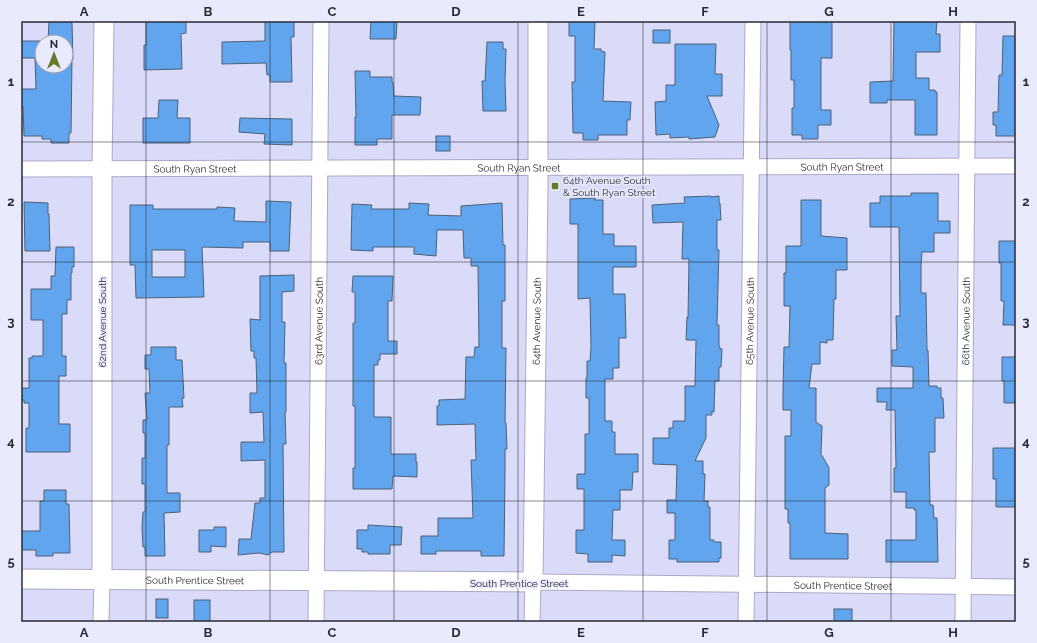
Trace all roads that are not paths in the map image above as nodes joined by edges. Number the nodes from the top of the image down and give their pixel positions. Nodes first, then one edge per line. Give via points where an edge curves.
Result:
1 (104, 21) edge
2 (321, 21) edge
3 (538, 21) edge
4 (753, 21) edge
5 (968, 21) edge
6 (967, 166) junction
7 (1016, 166) edge
8 (752, 167) junction
9 (102, 168) junction
10 (320, 168) junction
11 (538, 168) junction
12 (21, 169) edge
13 (21, 579) edge
14 (102, 580) junction
15 (317, 581) junction
16 (533, 582) junction
17 (746, 584) junction
18 (963, 587) junction
19 (1016, 587) edge
20 (101, 622) edge
21 (316, 622) edge
22 (532, 622) edge
23 (746, 622) edge
24 (963, 622) edge

1 - 9 street, 62nd Avenue South
2 - 10 street, 63rd Avenue South
3 - 11 street, 64th Avenue South
4 - 8 street, 65th Avenue South
5 - 6 street, 66th Avenue South
6 - 7 street, South Ryan Street
6 - 8 street, South Ryan Street
6 - 18 street, 66th Avenue South
8 - 11 street, South Ryan Street
8 - 17 street, 65th Avenue South
9 - 10 street, South Ryan Street
9 - 12 street, South Ryan Street
9 - 14 street, 62nd Avenue South
10 - 11 street, South Ryan Street
10 - 15 street, 63rd Avenue South
11 - 16 street, 64th Avenue South
13 - 14 street, South Prentice Street
14 - 15 street, South Prentice Street
14 - 20 street, 62nd Avenue South
15 - 16 street, South Prentice Street
15 - 21 street, 63rd Avenue South
16 - 17 street, South Prentice Street
16 - 22 street, 64th Avenue South
17 - 18 street, South Prentice Street
17 - 23 street, 65th Avenue South
18 - 19 street, South Prentice Street
18 - 24 street, 66th Avenue South

